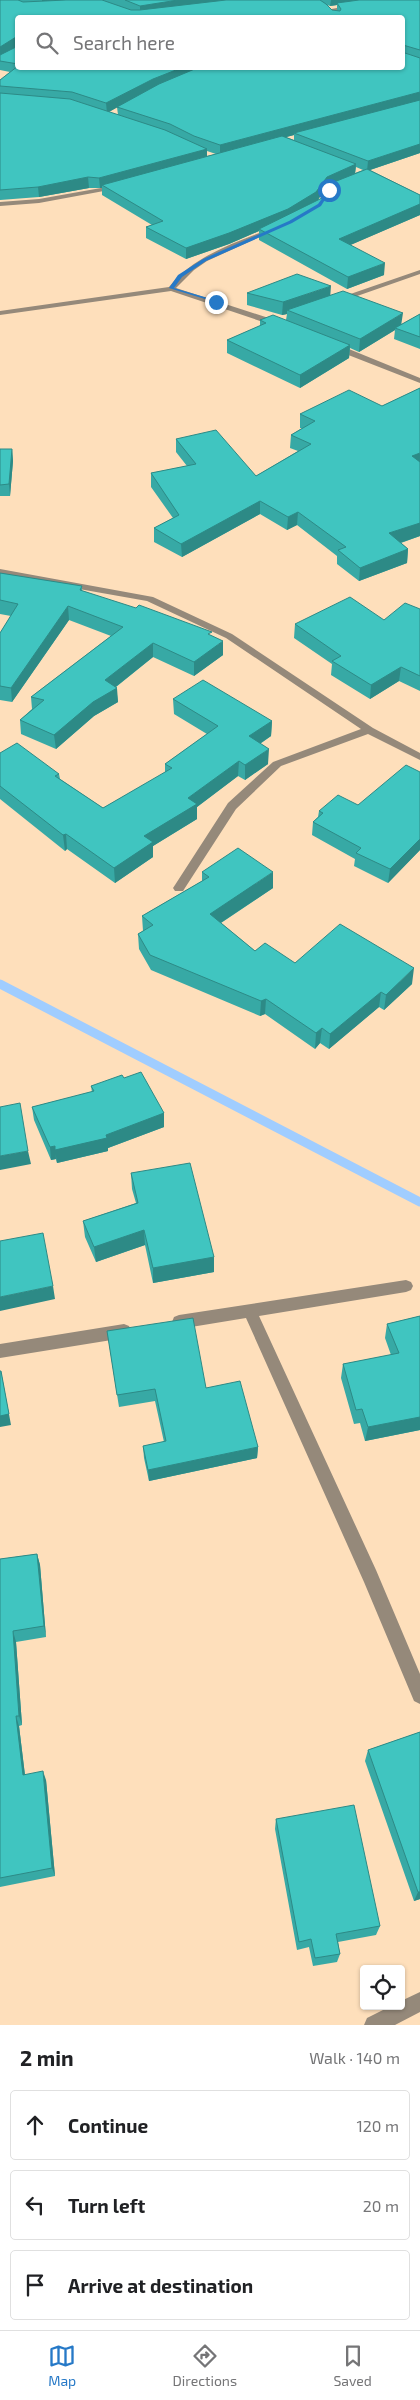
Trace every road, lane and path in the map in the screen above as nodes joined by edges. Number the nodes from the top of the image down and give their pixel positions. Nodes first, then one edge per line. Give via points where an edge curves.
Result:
1 (364, 5) edge
2 (322, 6) edge
3 (329, 10) junction
4 (334, 15) edge
5 (127, 184) edge
6 (0, 204) edge
7 (282, 226) edge
8 (420, 272) edge
9 (171, 288) junction
10 (328, 304) edge
11 (0, 312) edge
12 (283, 323) edge
13 (328, 344) edge
14 (420, 381) edge
15 (0, 572) edge
16 (369, 730) junction
17 (420, 757) edge
18 (179, 888) dead end
19 (406, 1286) dead end
20 (250, 1311) junction
21 (163, 1325) edge
22 (134, 1329) edge
23 (0, 1351) edge
24 (420, 1696) edge
25 (420, 2002) edge
26 (374, 2025) edge

1 - 3 street
2 - 3 street
3 - 4 street
5 - 6 street via 82,194
7 - 9 street via 204,260 180,276
8 - 10 street
9 - 11 street
9 - 12 street via 274,323
13 - 14 street
15 - 16 street via 150,600 229,636
16 - 17 street
16 - 18 street via 277,764 232,806
19 - 20 street
20 - 21 street
20 - 24 street via 370,1576
22 - 23 street
25 - 26 street

